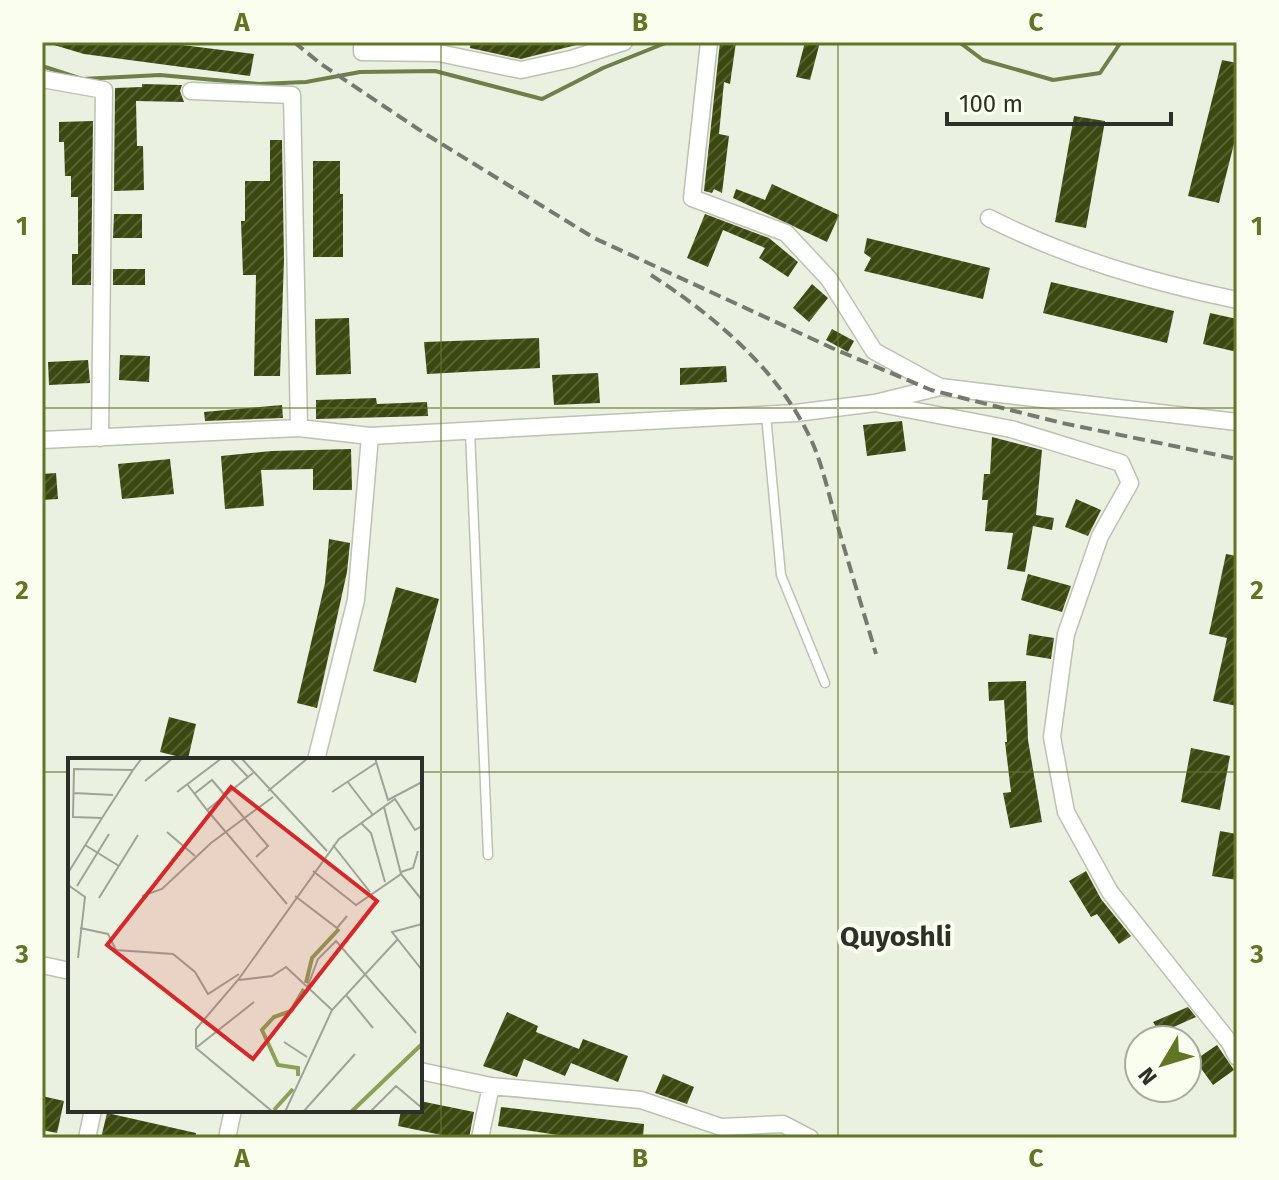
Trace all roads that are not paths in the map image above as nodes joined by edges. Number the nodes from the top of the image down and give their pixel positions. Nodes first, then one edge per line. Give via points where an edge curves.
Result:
1 (362, 42) edge
2 (624, 42) edge
3 (709, 42) edge
4 (42, 79) edge
5 (191, 91) dead end
6 (989, 218) dead end
7 (1237, 300) edge
8 (940, 387) junction
9 (875, 403) junction
10 (766, 414) junction
11 (1237, 422) edge
12 (299, 428) junction
13 (470, 430) junction
14 (370, 436) junction
15 (100, 438) junction
16 (42, 440) edge
17 (825, 683) dead end
18 (316, 758) edge
19 (488, 855) dead end
20 (42, 965) edge
21 (68, 971) edge
22 (1235, 1046) edge
23 (422, 1071) edge
24 (491, 1086) junction
25 (93, 1112) edge
26 (233, 1112) edge
27 (87, 1138) edge
28 (227, 1138) edge
29 (480, 1138) edge
30 (810, 1138) edge

1 - 2 street via 362,52 439,53 521,70
3 - 8 street via 692,198 786,233 829,279 874,351
4 - 15 street via 104,90
5 - 12 street via 292,95
6 - 7 street via 1084,260
8 - 9 street
8 - 11 street
9 - 10 street
9 - 22 street via 1011,429 1121,463 1130,483 1100,536 1066,634 1052,737 1066,812 1110,892
10 - 13 street
10 - 17 lane via 781,575
12 - 14 street
12 - 15 street
13 - 14 street
13 - 19 lane
14 - 18 street via 356,600
15 - 16 street
20 - 21 street
23 - 24 street
24 - 29 street
24 - 30 street via 641,1100 721,1127 783,1124
25 - 27 street
26 - 28 street

